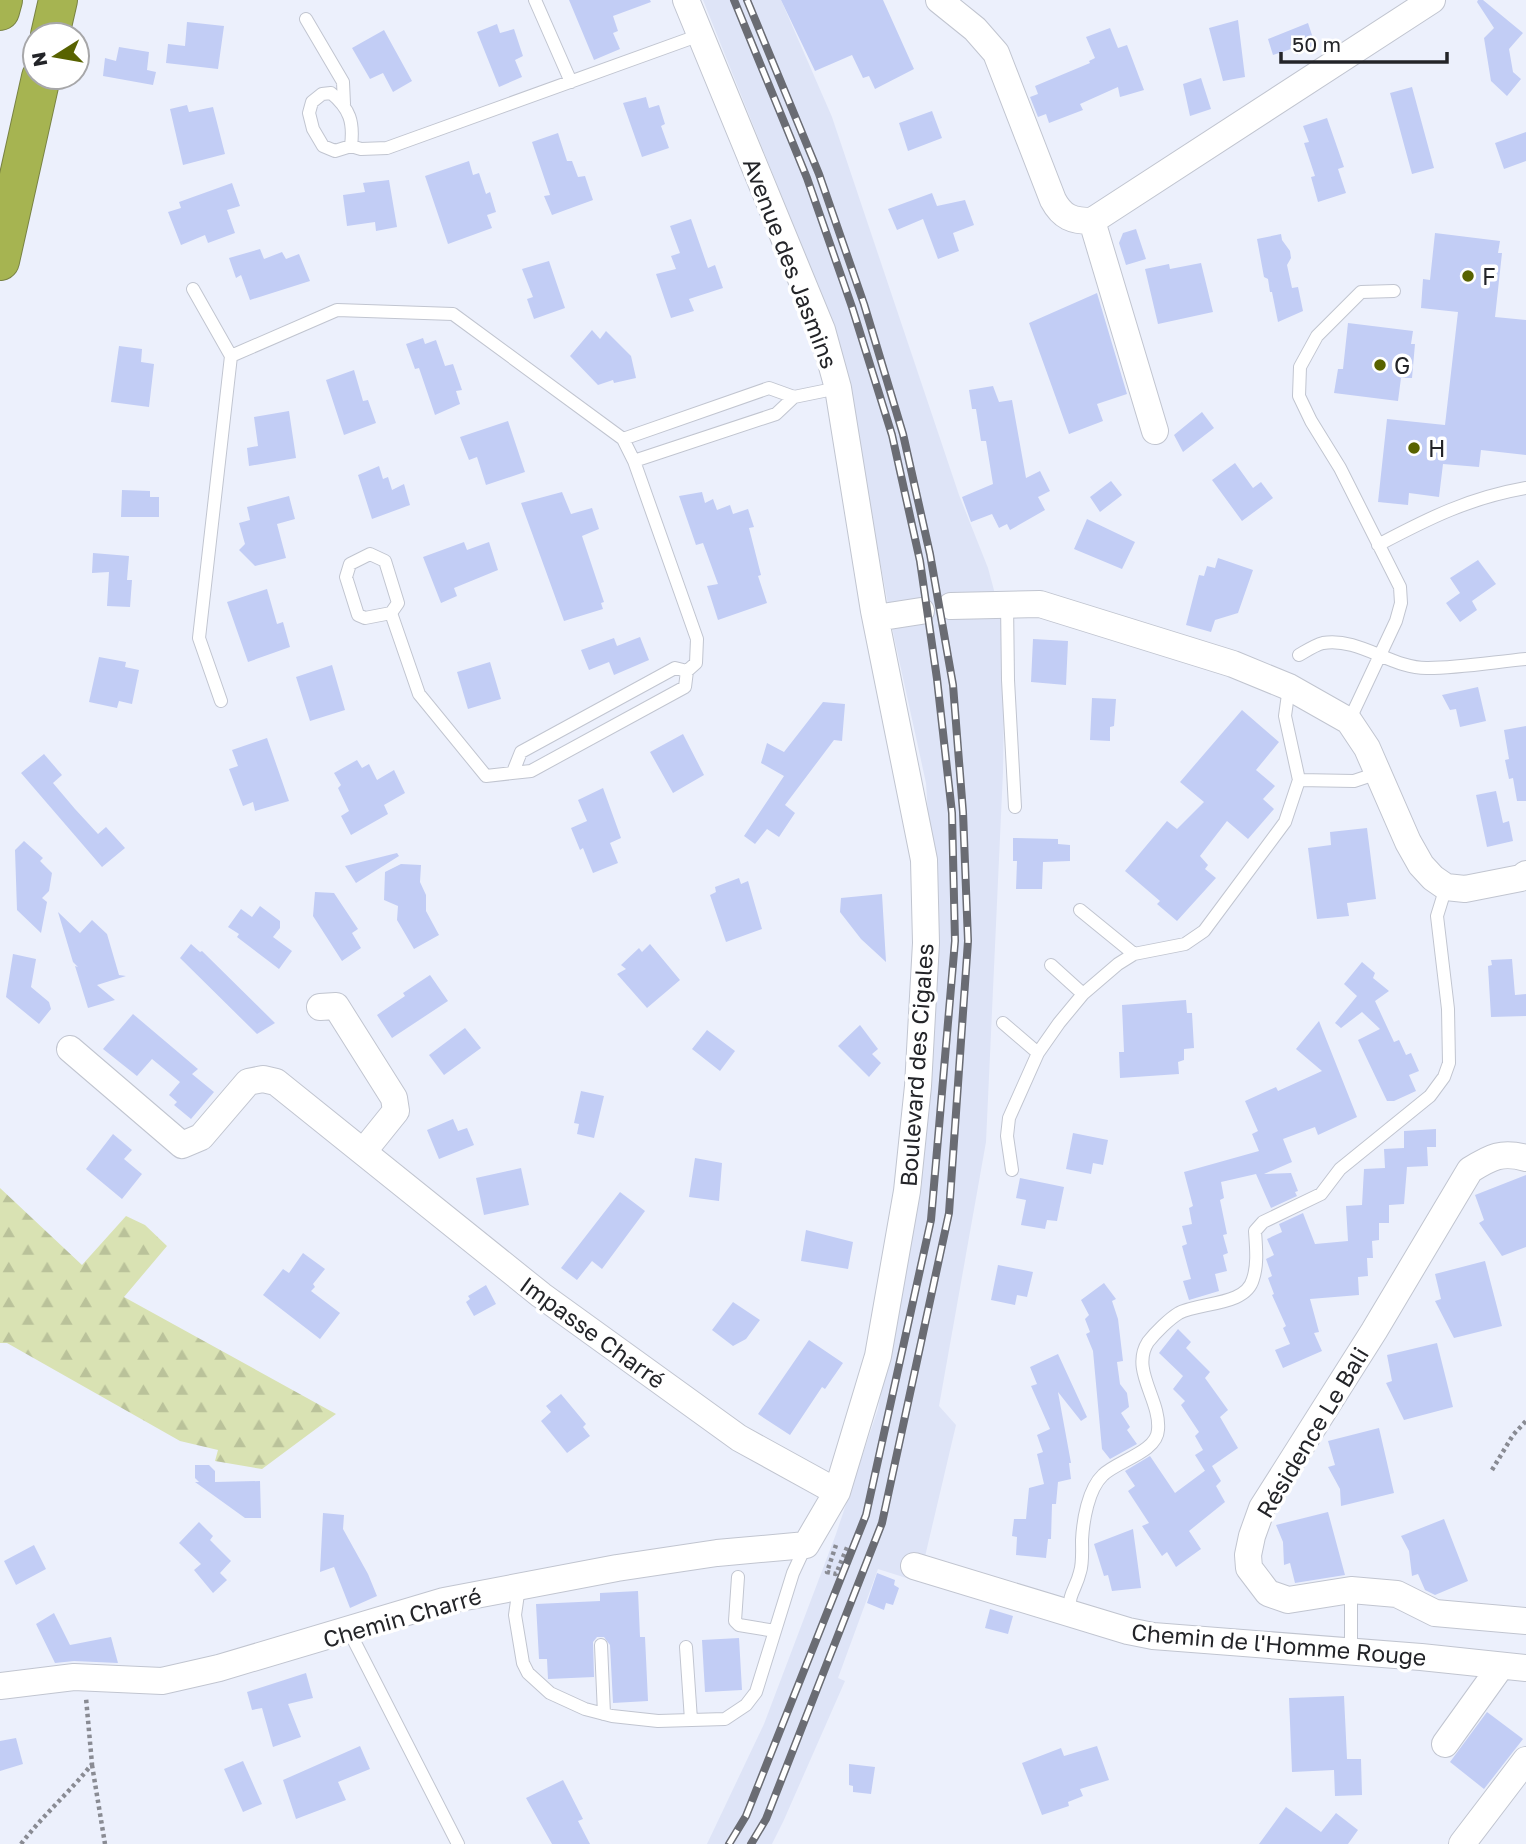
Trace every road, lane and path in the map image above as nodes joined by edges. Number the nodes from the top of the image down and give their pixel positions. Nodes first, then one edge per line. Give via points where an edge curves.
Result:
1 (2, 0) edge
2 (58, 0) edge
3 (535, 0) edge
4 (686, 0) edge
5 (939, 0) edge
6 (1432, 0) edge
7 (0, 11) edge
8 (306, 19) dead end
9 (53, 21) edge
10 (700, 35) junction
11 (571, 82) junction
12 (38, 91) edge
13 (344, 104) junction
14 (351, 146) junction
15 (1092, 221) junction
16 (0, 261) edge
17 (193, 289) dead end
18 (1394, 291) dead end
19 (231, 356) junction
20 (838, 388) junction
21 (794, 397) junction
22 (1155, 431) dead end
23 (623, 439) junction
24 (634, 461) junction
25 (1526, 488) edge
26 (1378, 545) junction
27 (1007, 603) junction
28 (951, 606) dead end
29 (921, 611) dead end
30 (391, 613) junction
31 (876, 618) junction
32 (1379, 654) junction
33 (1298, 655) dead end
34 (1526, 659) edge
35 (687, 671) junction
36 (1289, 687) junction
37 (221, 701) dead end
38 (1349, 721) junction
39 (513, 772) junction
40 (1378, 773) junction
41 (1299, 780) junction
42 (1015, 807) dead end
43 (1526, 874) edge
44 (1446, 887) junction
45 (1080, 910) dead end
46 (1134, 954) junction
47 (1051, 965) dead end
48 (1083, 994) junction
49 (320, 1007) dead end
50 (1003, 1023) dead end
51 (70, 1049) dead end
52 (1038, 1053) junction
53 (363, 1152) junction
54 (1526, 1158) edge
55 (1012, 1170) dead end
56 (1526, 1421) edge
57 (1492, 1469) dead end
58 (837, 1492) junction
59 (806, 1545) junction
60 (848, 1545) dead end
61 (835, 1548) dead end
62 (914, 1566) dead end
63 (738, 1577) dead end
64 (519, 1587) junction
65 (1351, 1590) junction
66 (1069, 1612) junction
67 (1526, 1621) edge
68 (349, 1631) junction
69 (775, 1631) junction
70 (601, 1645) dead end
71 (687, 1647) dead end
72 (1351, 1652) junction
73 (1514, 1667) edge
74 (84, 1676) junction
75 (0, 1686) edge
76 (604, 1714) junction
77 (691, 1720) junction
78 (1445, 1744) dead end
79 (1526, 1760) edge
80 (92, 1764) junction
81 (21, 1844) edge
82 (105, 1844) edge
83 (458, 1844) edge
84 (1462, 1844) edge

1 - 7 highway
2 - 9 highway
3 - 11 lane
4 - 10 street, Avenue des Jasmins
5 - 15 street via 996,53 1060,212
6 - 15 street
8 - 13 lane via 343,82
10 - 11 lane
10 - 20 street, Avenue des Jasmins via 821,330
11 - 14 lane via 387,148
12 - 16 highway
13 - 14 lane via 353,128
13 - 14 lane via 331,93 322,93 309,113 323,146 335,151
15 - 22 street
17 - 19 lane
18 - 26 lane via 1361,292 1317,336 1300,367 1299,396
19 - 23 lane via 337,310 453,314
19 - 37 lane via 199,638
20 - 21 lane
20 - 31 street, Avenue des Jasmins
21 - 23 lane via 769,388
21 - 24 lane via 776,414
23 - 24 lane
24 - 35 lane via 696,639 696,663
25 - 26 lane via 1463,503
26 - 32 lane via 1400,587 1401,603
27 - 28 street
27 - 36 street via 1040,604 1233,664
27 - 42 lane
29 - 31 street
30 - 30 lane via 358,615 346,577 350,564 370,554 385,561 398,603
30 - 39 lane via 419,694 432,713 486,776
31 - 58 street, Boulevard des Cigales via 924,860 925,956 907,1191 878,1356
32 - 33 lane via 1342,643 1321,643
32 - 34 lane via 1426,668
32 - 38 lane
35 - 39 lane via 685,687 531,772
35 - 39 lane via 675,667 521,752
36 - 38 street
36 - 41 lane via 1285,716
38 - 40 street
40 - 41 lane via 1354,781
40 - 44 street via 1421,865
41 - 46 lane via 1284,822 1204,930 1185,944
43 - 44 street via 1465,889
44 - 66 lane via 1437,916 1448,1009 1449,1063 1444,1077 1430,1096 1340,1169 1321,1194 1263,1222 1255,1231 1253,1282 1236,1298 1177,1314 1149,1341 1143,1368 1159,1431 1154,1443 1102,1475 1093,1490 1082,1536 1081,1572 1069,1598
45 - 46 lane
46 - 48 lane
47 - 48 lane
48 - 52 lane
49 - 53 street via 336,1006 394,1098 396,1111
50 - 52 lane
51 - 53 street, Impasse Charré via 182,1144 201,1137 248,1082 263,1079 276,1083
52 - 55 lane via 1009,1118
53 - 58 street, Impasse Charré via 541,1295 739,1438
54 - 65 street, Résidence Le Bali via 1509,1154 1489,1158 1470,1170 1262,1508 1248,1555 1249,1568 1268,1593 1288,1600
56 - 57 path
58 - 59 street, Boulevard des Cigales
59 - 64 street, Chemin Charré via 717,1553
59 - 69 lane
60 - 61 path via 836,1574 827,1572
62 - 66 street, Chemin de l'Homme Rouge
63 - 69 lane via 735,1621
64 - 68 street, Chemin Charré via 444,1601
64 - 76 lane via 515,1615 527,1673 551,1693
65 - 67 street, Résidence Le Bali via 1396,1594 1435,1613
65 - 72 lane
66 - 72 street, Chemin de l'Homme Rouge via 1153,1636
68 - 74 street, Chemin Charré via 162,1681
68 - 83 lane
69 - 77 lane via 756,1692 746,1705 725,1719
70 - 76 lane
71 - 77 lane
72 - 73 street, Chemin de l'Homme Rouge
73 - 78 street
74 - 75 street, Chemin Charré
74 - 80 path
76 - 77 lane
79 - 84 street
80 - 81 path
80 - 82 path

